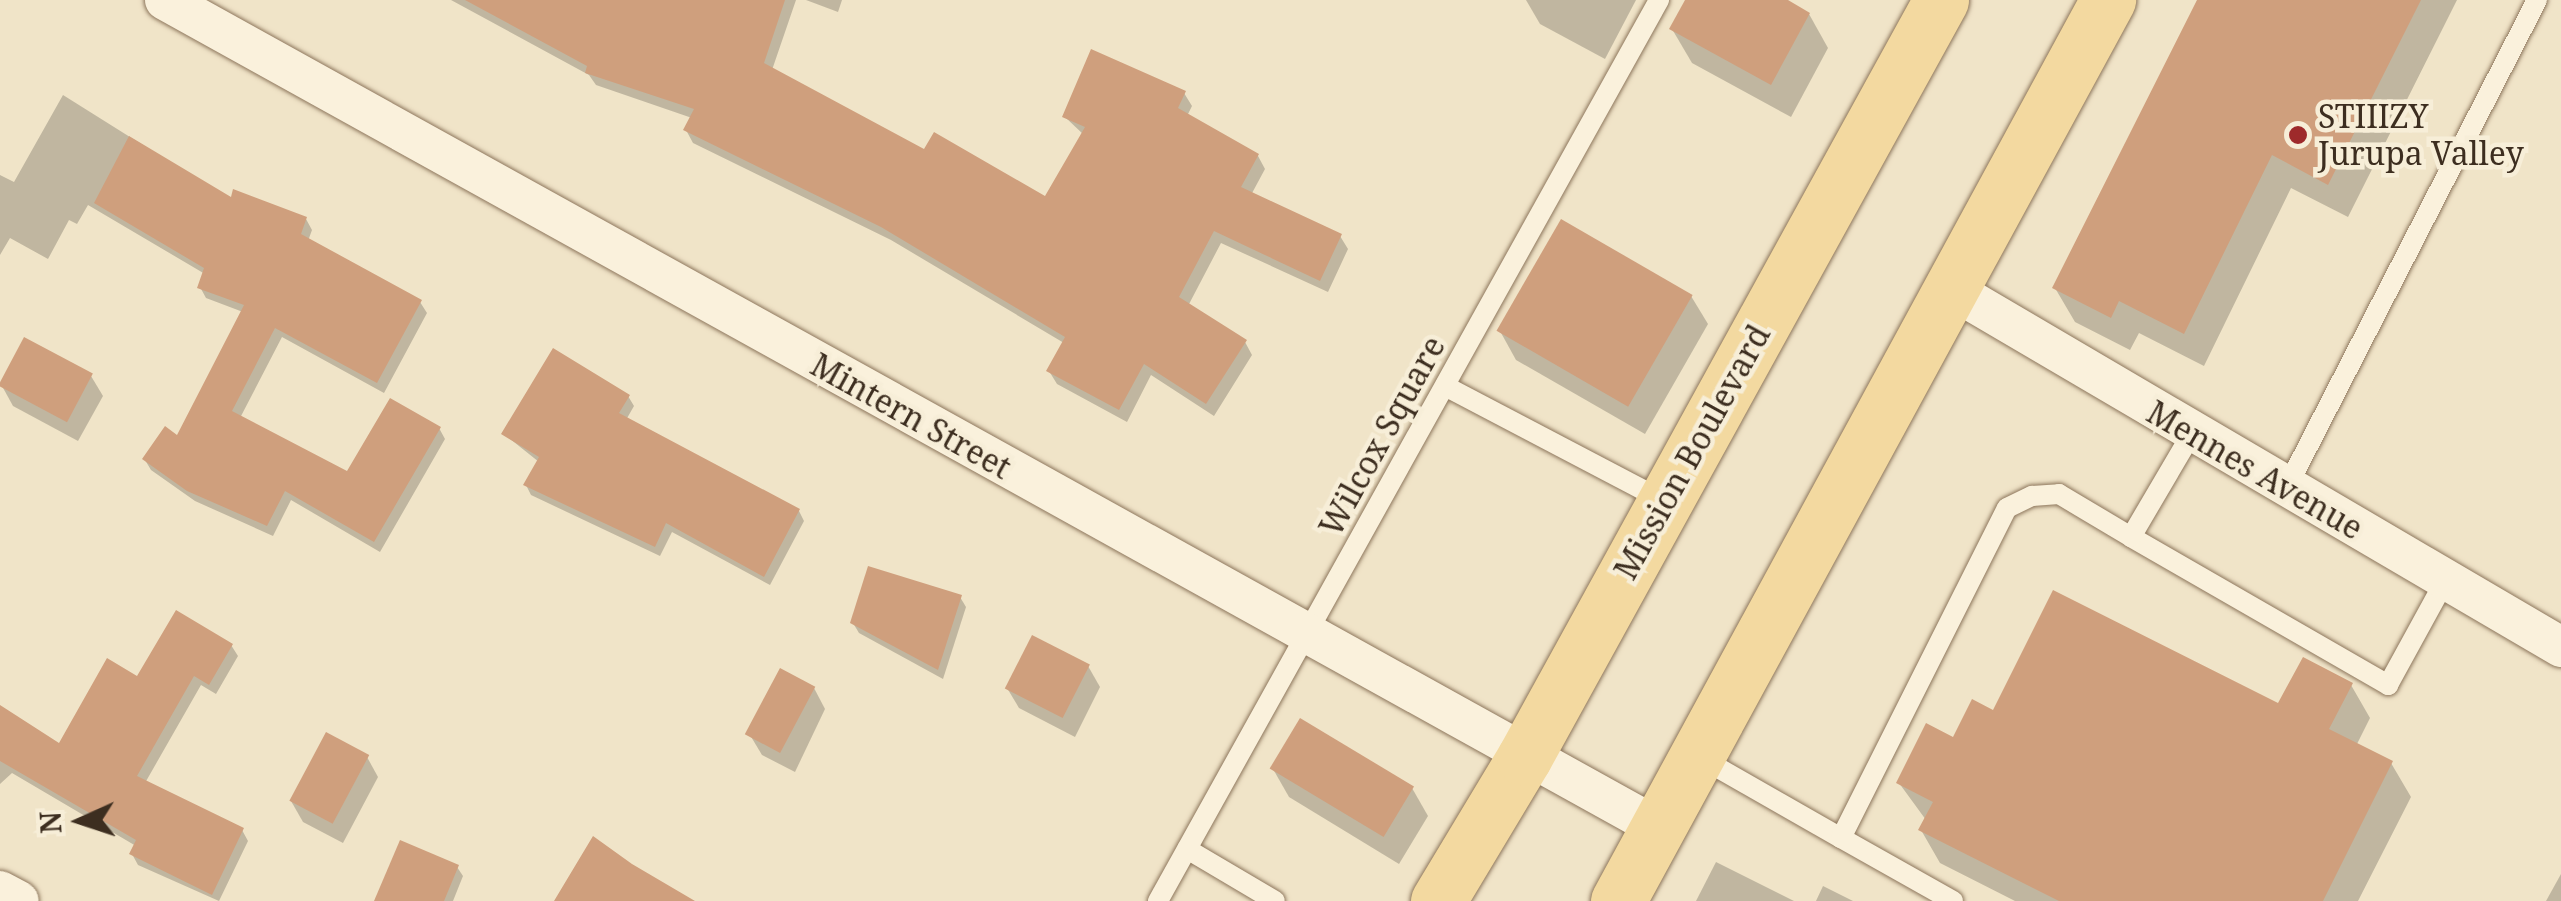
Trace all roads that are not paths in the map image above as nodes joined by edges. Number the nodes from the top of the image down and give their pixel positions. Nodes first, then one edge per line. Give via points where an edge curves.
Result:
1 (165, 0) edge
2 (1660, 0) edge
3 (2108, 0) edge
4 (2537, 0) edge
5 (1938, 1) edge
6 (1951, 289) junction
7 (1445, 386) junction
8 (2192, 433) junction
9 (2286, 488) junction
10 (1665, 501) junction
11 (2131, 536) junction
12 (2445, 580) junction
13 (1304, 636) junction
14 (2561, 647) edge
15 (1698, 756) junction
16 (1524, 758) junction
17 (1659, 828) junction
18 (1841, 838) junction
19 (1187, 849) junction
20 (0, 890) edge
21 (20, 901) edge
22 (1158, 901) edge
23 (1275, 901) edge
24 (1438, 901) edge
25 (1618, 901) edge
26 (1953, 901) edge

1 - 13 street, Mintern Street
2 - 7 lane, Wilcox Square
3 - 6 main road
4 - 9 lane
5 - 10 main road, Mission Boulevard
6 - 8 street, Mennes Avenue
6 - 15 main road
7 - 10 lane
7 - 13 lane, Wilcox Square
8 - 9 street, Mennes Avenue
8 - 11 lane
9 - 12 street, Mennes Avenue
10 - 16 main road, Mission Boulevard
11 - 12 lane via 2388,685
11 - 18 lane via 2059,494 2032,496 2007,508
12 - 14 street, Mennes Avenue
13 - 16 street, Mintern Street
13 - 19 lane, Wilcox Square
15 - 17 main road
15 - 18 lane
16 - 17 street, Mintern Street
16 - 24 main road, Mission Boulevard
17 - 25 main road
18 - 26 lane
19 - 22 lane, Wilcox Square
19 - 23 lane
20 - 21 street

